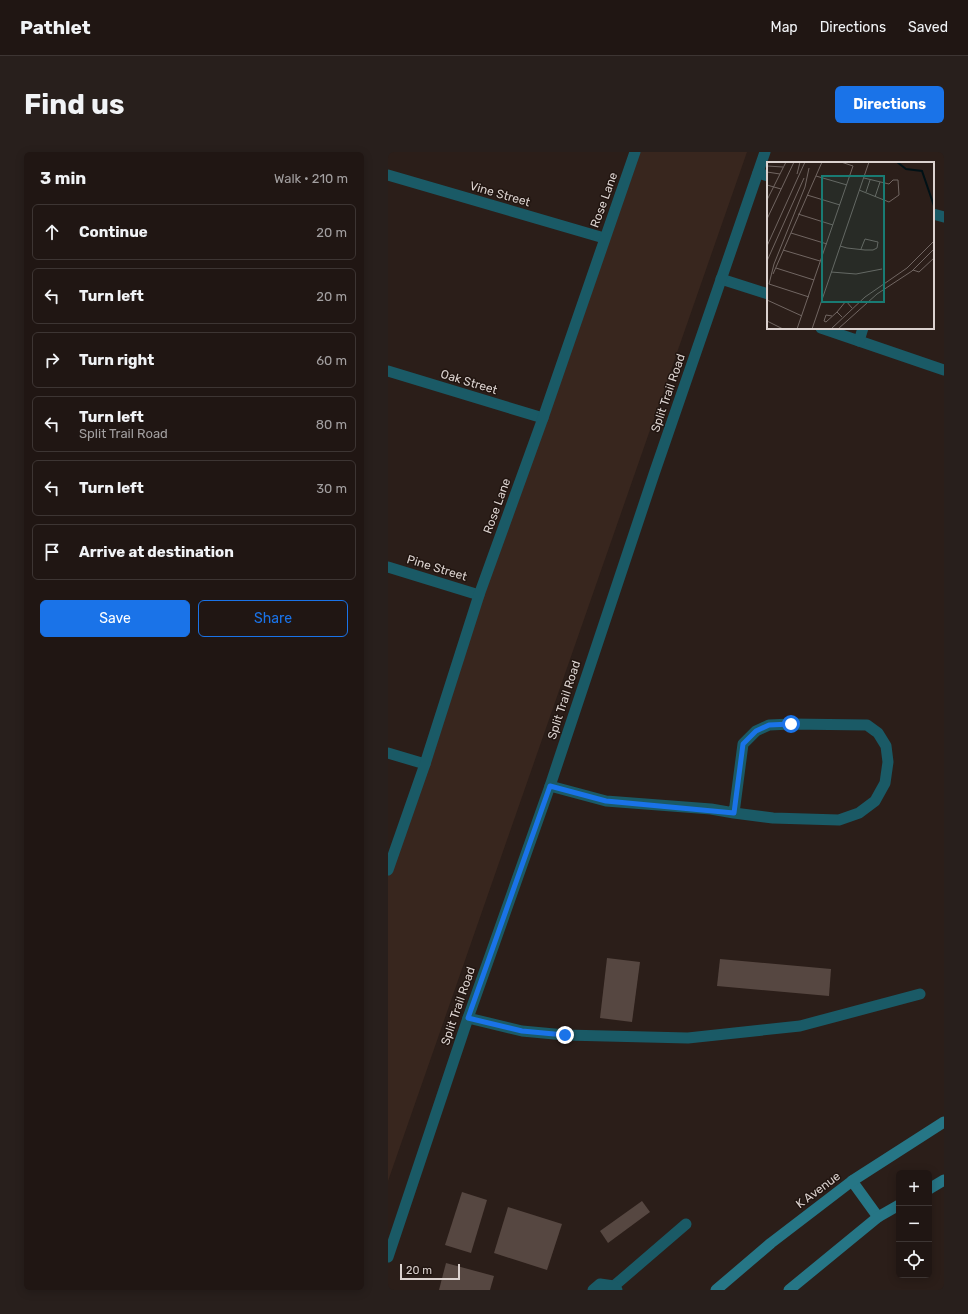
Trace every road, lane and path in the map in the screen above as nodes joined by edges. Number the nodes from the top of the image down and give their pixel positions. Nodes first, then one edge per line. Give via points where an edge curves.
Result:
1 (636, 152) edge
2 (765, 152) edge
3 (388, 175) edge
4 (763, 175) edge
5 (934, 214) edge
6 (944, 217) edge
7 (604, 238) junction
8 (721, 279) junction
9 (767, 294) edge
10 (824, 329) edge
11 (863, 329) edge
12 (859, 341) junction
13 (944, 370) edge
14 (388, 371) edge
15 (543, 418) junction
16 (388, 567) edge
17 (479, 595) junction
18 (388, 753) edge
19 (425, 764) junction
20 (550, 786) junction
21 (734, 813) junction
22 (388, 870) edge
23 (920, 994) dead end
24 (468, 1018) junction
25 (944, 1122) edge
26 (944, 1180) edge
27 (852, 1181) junction
28 (932, 1187) edge
29 (897, 1206) edge
30 (878, 1217) junction
31 (686, 1224) dead end
32 (388, 1257) edge
33 (616, 1288) edge
34 (593, 1290) edge
35 (716, 1290) edge
36 (789, 1290) edge

1 - 7 street, Rose Lane
2 - 4 street, Split Trail Road
3 - 7 street, Vine Street
4 - 8 street, Split Trail Road
5 - 6 street
7 - 15 street, Rose Lane
8 - 9 street
8 - 20 street, Split Trail Road
10 - 12 street
11 - 12 street
12 - 13 street
14 - 15 street, Oak Street
15 - 17 street, Rose Lane
16 - 17 street, Pine Street
17 - 19 street, Rose Lane
18 - 19 street
19 - 22 street, Rose Lane
20 - 21 street via 606,801
20 - 24 street, Split Trail Road
21 - 21 street via 773,818 840,820 859,813 875,801 885,783 888,762 886,746 878,733 867,725 769,725 756,731 743,744
23 - 24 street via 800,1026 688,1038 565,1035 522,1031
24 - 32 street, Split Trail Road
25 - 27 main road, K Avenue
26 - 28 main road
27 - 30 main road
27 - 35 main road, K Avenue via 771,1243
29 - 30 main road
30 - 36 main road
31 - 33 street
33 - 34 street via 600,1284

